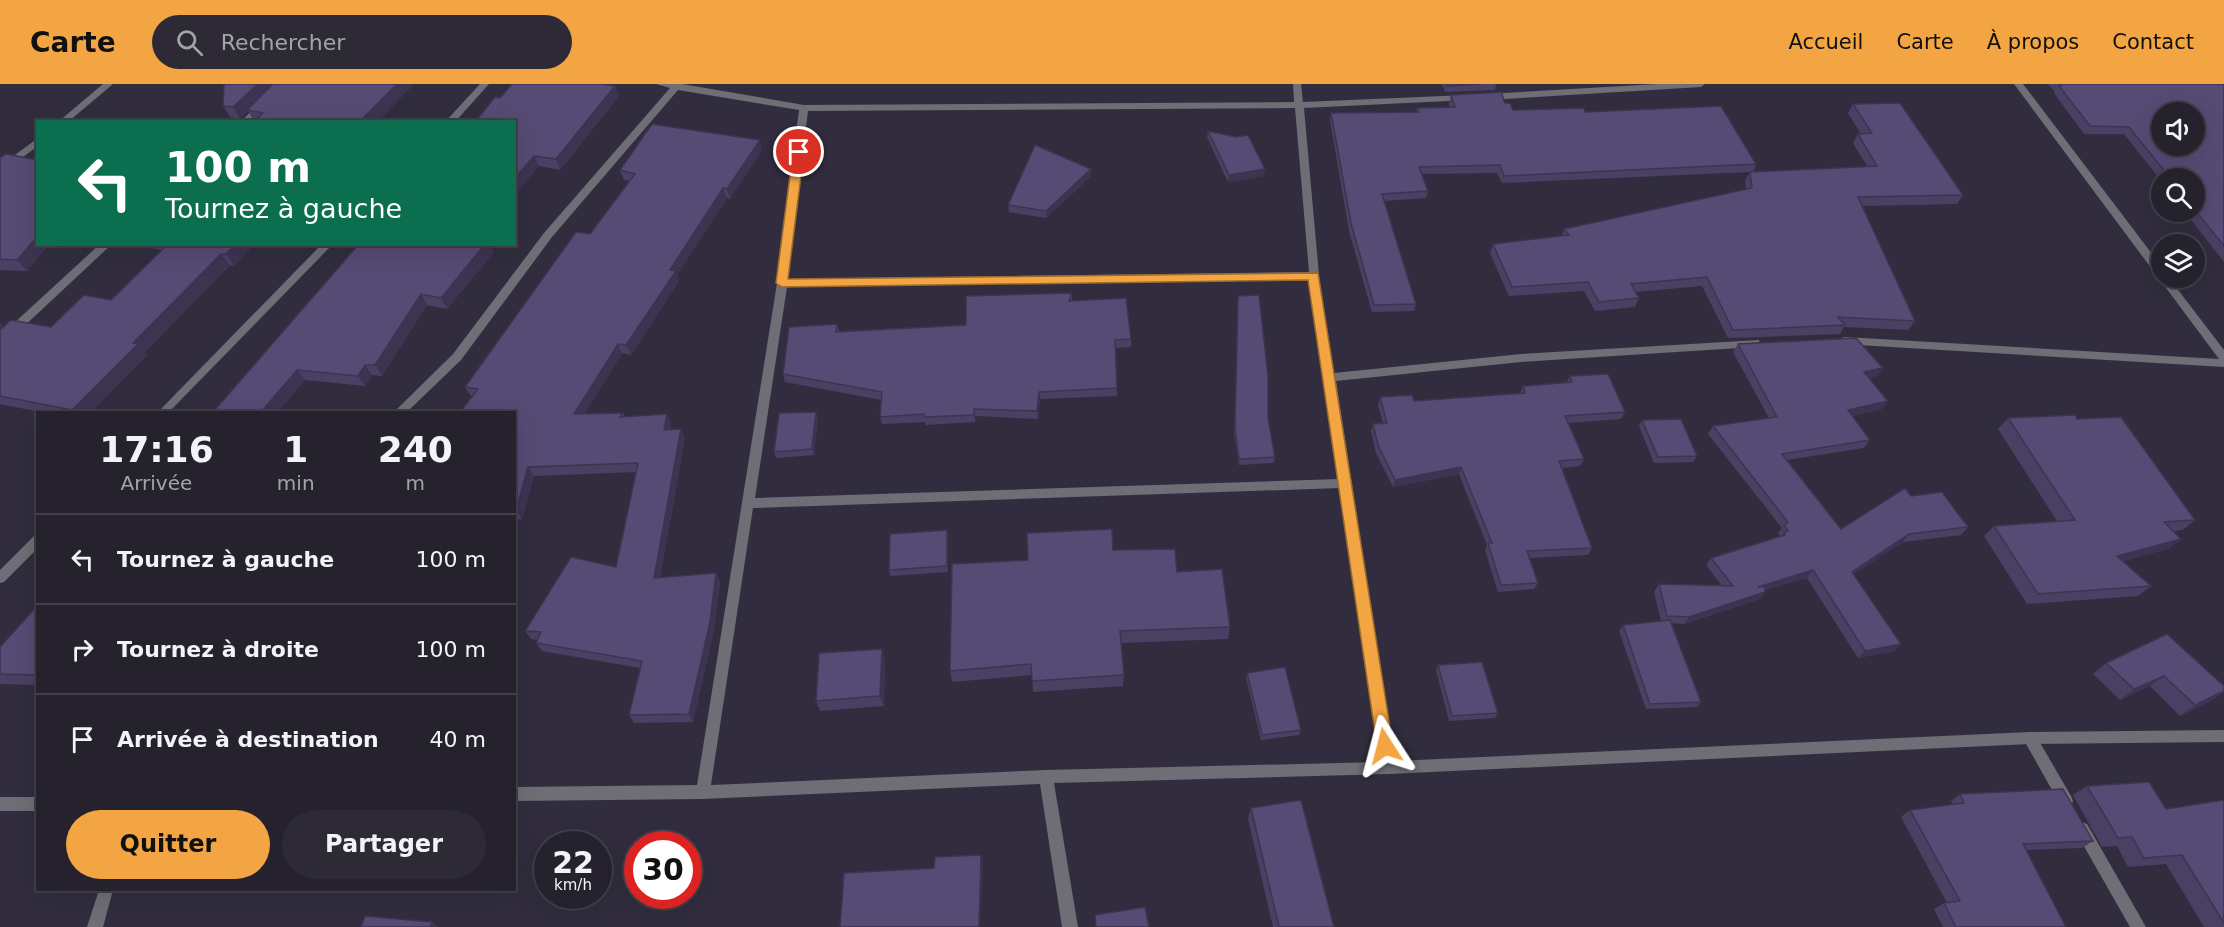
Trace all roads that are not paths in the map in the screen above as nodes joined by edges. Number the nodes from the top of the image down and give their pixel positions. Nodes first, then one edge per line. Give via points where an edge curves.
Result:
1 (109, 84) edge
2 (285, 84) edge
3 (485, 84) edge
4 (660, 84) edge
5 (1297, 84) edge
6 (1701, 84) edge
7 (2018, 84) edge
8 (677, 85) edge
9 (1570, 88) edge
10 (1300, 105) junction
11 (804, 108) junction
12 (64, 120) edge
13 (246, 120) edge
14 (451, 120) edge
15 (36, 143) edge
16 (0, 171) edge
17 (106, 246) edge
18 (326, 246) edge
19 (2151, 260) edge
20 (1314, 275) junction
21 (782, 283) junction
22 (2172, 288) edge
23 (1828, 341) edge
24 (0, 342) edge
25 (1772, 343) edge
26 (2224, 358) edge
27 (2224, 363) edge
28 (1329, 378) junction
29 (164, 411) edge
30 (401, 411) edge
31 (1345, 483) junction
32 (747, 503) junction
33 (36, 542) edge
34 (0, 579) edge
35 (2224, 736) edge
36 (2030, 738) junction
37 (1389, 768) junction
38 (1046, 777) junction
39 (704, 792) junction
40 (516, 794) edge
41 (0, 804) edge
42 (36, 804) edge
43 (106, 891) edge
44 (95, 927) edge
45 (1070, 927) edge
46 (2138, 927) edge

1 - 12 street
2 - 13 street
3 - 14 street
4 - 8 street
5 - 10 street
6 - 9 street
7 - 19 street
8 - 11 street
8 - 30 street via 548,235 457,357
9 - 10 street
10 - 11 street
10 - 20 street
11 - 21 street
15 - 16 street
17 - 24 street
18 - 29 street
20 - 21 street
20 - 28 street
21 - 32 street
22 - 26 street
23 - 27 street
25 - 28 street via 1521,358
28 - 31 street
31 - 32 street
31 - 37 street
32 - 39 street
33 - 34 street
35 - 36 street
36 - 37 street
36 - 46 street
37 - 38 street
38 - 39 street
38 - 45 street
39 - 40 street
41 - 42 street
43 - 44 street

